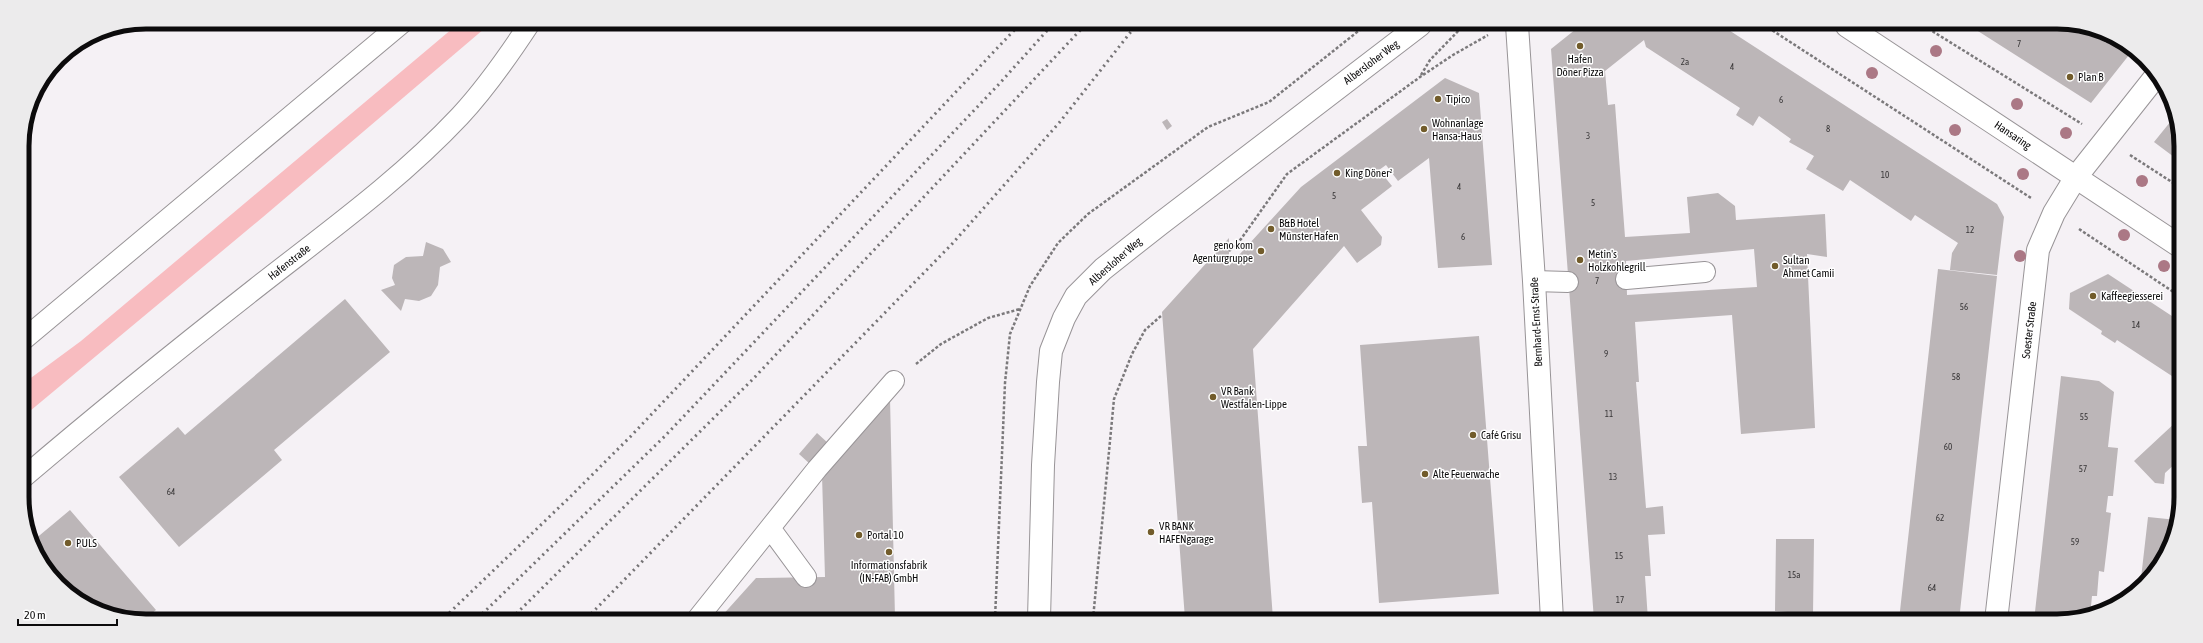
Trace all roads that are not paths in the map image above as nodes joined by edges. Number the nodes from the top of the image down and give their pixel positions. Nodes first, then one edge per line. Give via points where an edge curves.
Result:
1 (394, 29) edge
2 (526, 29) edge
3 (1417, 29) edge
4 (1517, 29) edge
5 (1852, 29) edge
6 (2153, 80) edge
7 (2076, 177) junction
8 (2174, 242) edge
9 (1705, 272) dead end
10 (1626, 279) dead end
11 (1534, 281) junction
12 (1568, 282) dead end
13 (29, 335) edge
14 (894, 381) road end
15 (29, 473) edge
16 (770, 528) junction
17 (806, 577) dead end
18 (701, 614) edge
19 (1038, 614) edge
20 (1552, 614) edge
21 (1997, 614) edge

1 - 13 lane
2 - 15 lane, Hafenstraße via 478,94 418,157 130,387
3 - 19 street, Albersloher Weg via 1160,224 1103,269 1076,296 1051,351
4 - 11 street, Bernhard-Ernst-Straße
5 - 7 street, Hansaring
6 - 7 street, Soester Straße
7 - 8 street, Hansaring
7 - 21 street, Soester Straße via 2054,213 2038,250
9 - 10 lane
11 - 12 lane
11 - 20 street, Bernhard-Ernst-Straße
14 - 16 lane via 817,469
16 - 17 lane
16 - 18 lane

